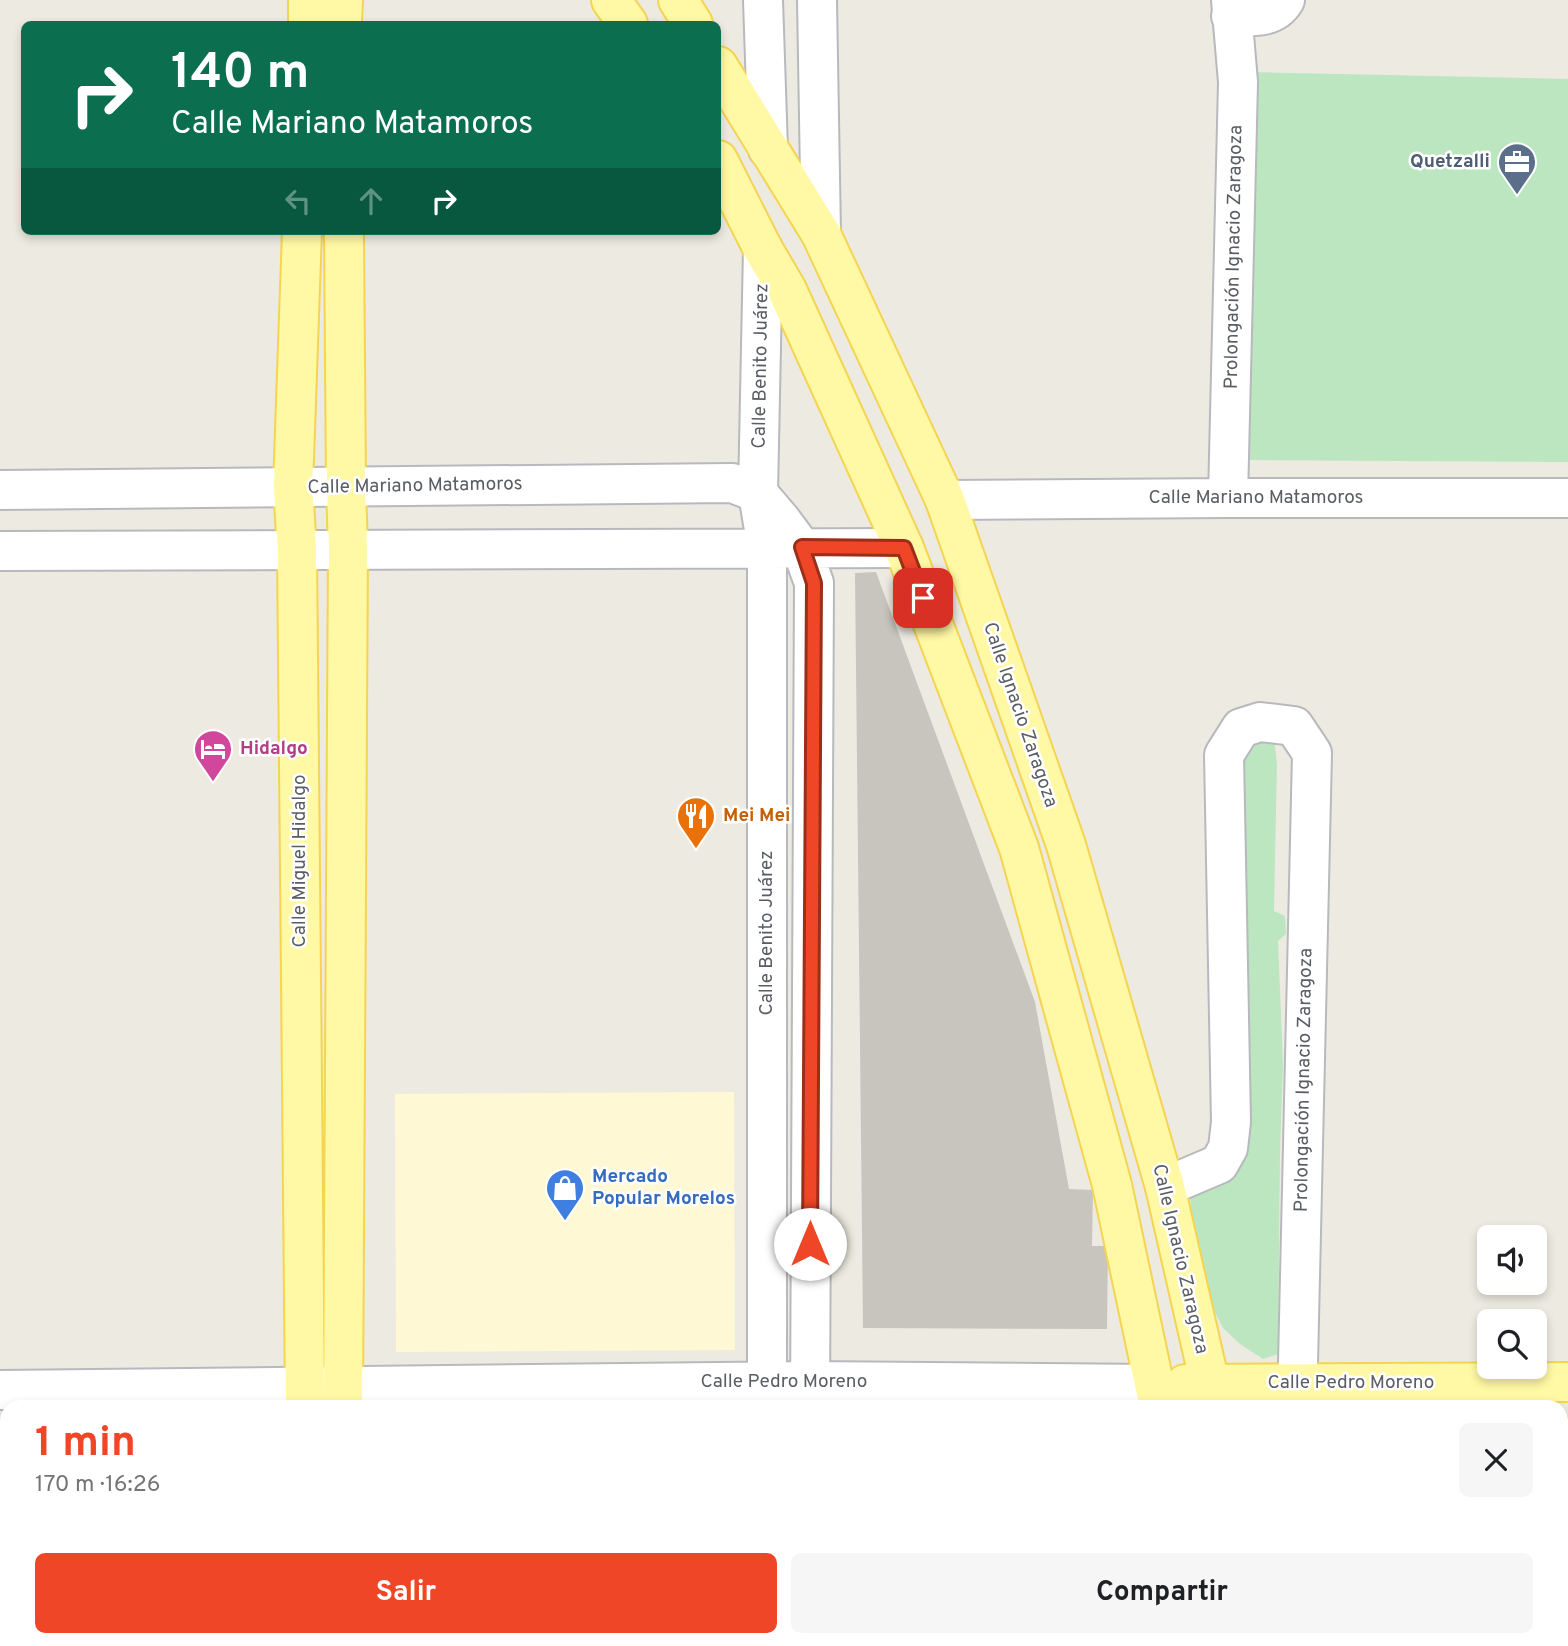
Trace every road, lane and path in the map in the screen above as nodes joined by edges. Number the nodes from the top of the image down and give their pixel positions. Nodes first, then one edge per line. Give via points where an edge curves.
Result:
1 (308, 0) edge
2 (343, 0) edge
3 (611, 0) edge
4 (678, 0) edge
5 (763, 0) edge
6 (817, 0) edge
7 (1284, 0) edge
8 (1231, 8) edge
9 (308, 21) edge
10 (342, 21) edge
11 (626, 21) edge
12 (691, 21) edge
13 (721, 71) edge
14 (768, 149) junction
15 (721, 166) edge
16 (821, 234) junction
17 (302, 235) edge
18 (344, 235) edge
19 (763, 249) junction
20 (293, 487) junction
21 (346, 487) junction
22 (0, 490) edge
23 (758, 493) junction
24 (1228, 498) junction
25 (1568, 498) edge
26 (944, 500) junction
27 (784, 547) junction
28 (904, 548) junction
29 (348, 549) junction
30 (298, 550) junction
31 (0, 551) edge
32 (1165, 1187) junction
33 (1568, 1382) edge
34 (0, 1390) edge
35 (810, 1394) edge
36 (766, 1395) edge
37 (1212, 1395) edge
38 (1297, 1395) edge
39 (1157, 1396) edge
40 (304, 1397) edge
41 (343, 1397) edge

1 - 9 main road
2 - 10 main road
3 - 11 main road
4 - 12 main road
5 - 14 street
6 - 16 street
7 - 8 street, Prolongación Ignacio Zaragoza via 1267,16
8 - 24 street, Prolongación Ignacio Zaragoza via 1238,82
13 - 14 main road, Calle Ignacio Zaragoza
14 - 16 main road, Calle Ignacio Zaragoza
15 - 19 main road
16 - 26 main road, Calle Ignacio Zaragoza
17 - 20 main road, Calle Miguel Hidalgo
18 - 21 main road
19 - 23 street, Calle Benito Juárez
19 - 28 main road via 787,290
20 - 21 street, Calle Mariano Matamoros
20 - 22 street, Calle Mariano Matamoros
20 - 30 main road, Calle Miguel Hidalgo
21 - 23 street, Calle Mariano Matamoros via 732,483
21 - 29 main road
23 - 27 street, Calle Benito Juárez
24 - 25 street, Calle Mariano Matamoros
24 - 26 street, Calle Mariano Matamoros
26 - 32 main road, Calle Ignacio Zaragoza via 1066,845
27 - 28 street
27 - 29 street
27 - 35 street, Calle Benito Juárez via 814,583
27 - 36 street, Calle Benito Juárez
28 - 39 main road via 1019,848 1112,1185
29 - 30 street
29 - 41 main road
30 - 31 street
30 - 40 main road, Calle Miguel Hidalgo
32 - 37 main road, Calle Ignacio Zaragoza
32 - 38 street, Prolongación Ignacio Zaragoza via 1219,1164 1228,1148 1224,755 1241,728 1260,722 1294,726 1312,753
33 - 38 main road, Calle Pedro Moreno
34 - 40 street, Calle Pedro Moreno
35 - 36 street, Calle Pedro Moreno
35 - 39 street, Calle Pedro Moreno
36 - 41 street, Calle Pedro Moreno
37 - 38 main road, Calle Pedro Moreno
37 - 39 main road, Calle Pedro Moreno
40 - 41 street, Calle Pedro Moreno

